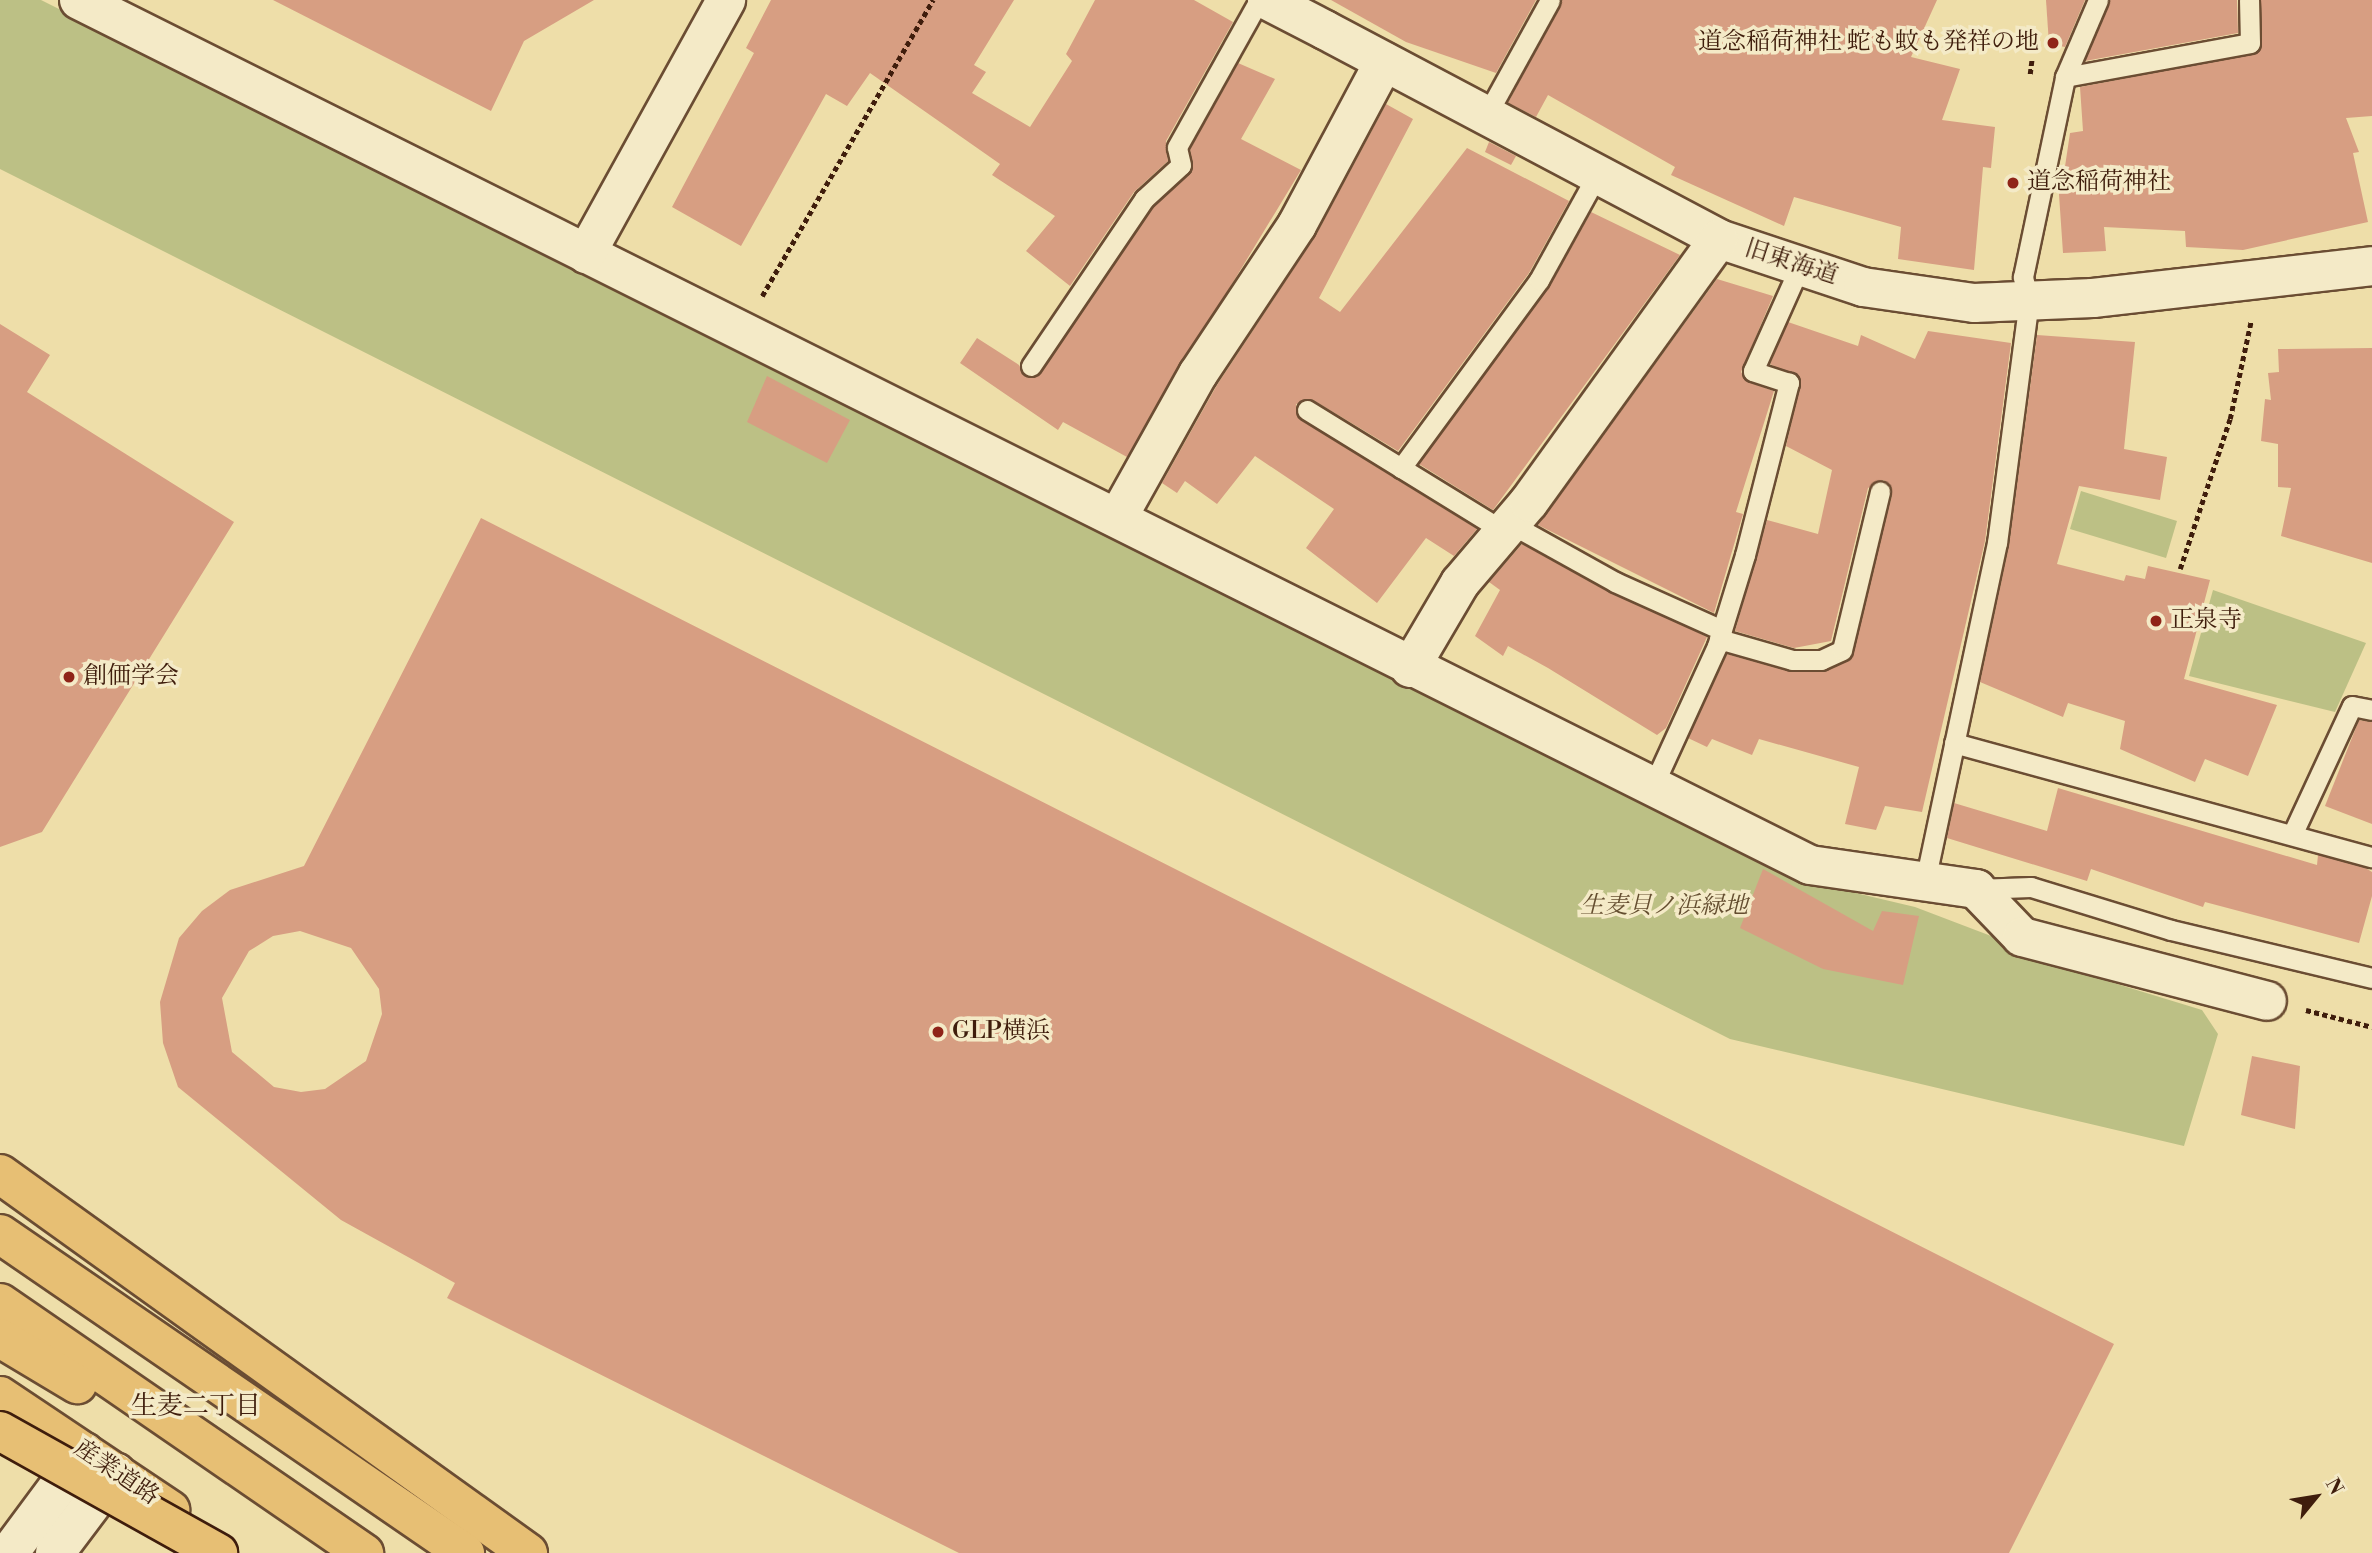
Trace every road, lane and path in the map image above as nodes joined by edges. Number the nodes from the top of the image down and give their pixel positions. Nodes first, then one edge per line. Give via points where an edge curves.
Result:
1 (79, 0) edge
2 (726, 0) edge
3 (933, 0) edge
4 (1259, 0) edge
5 (1267, 0) edge
6 (1550, 0) edge
7 (2098, 0) edge
8 (2249, 0) edge
9 (1384, 62) junction
10 (2065, 77) junction
11 (1486, 116) junction
12 (1597, 175) junction
13 (1719, 239) junction
14 (586, 254) junction
15 (1800, 266) junction
16 (2372, 266) edge
17 (2259, 282) junction
18 (2029, 300) junction
19 (742, 331) junction
20 (1031, 366) dead end
21 (1307, 410) dead end
22 (1401, 468) junction
23 (1880, 492) dead end
24 (1118, 517) junction
25 (1507, 528) junction
26 (2180, 569) dead end
27 (1721, 634) junction
28 (1410, 668) junction
29 (2372, 710) edge
30 (1954, 743) junction
31 (1652, 788) junction
32 (2292, 835) junction
33 (2372, 857) edge
34 (1924, 886) junction
35 (1976, 889) junction
36 (2372, 978) edge
37 (2267, 1001) joint
38 (2372, 1027) edge
39 (0, 1163) edge
40 (0, 1174) edge
41 (0, 1234) edge
42 (113, 1253) junction
43 (0, 1303) edge
44 (0, 1338) edge
45 (0, 1396) edge
46 (0, 1431) edge
47 (84, 1451) junction
48 (116, 1472) junction
49 (9, 1553) edge
50 (55, 1553) edge
51 (218, 1553) edge
52 (229, 1553) edge
53 (358, 1553) edge
54 (365, 1553) edge
55 (465, 1553) edge
56 (528, 1553) edge

1 - 14 street
2 - 14 street
3 - 19 path
4 - 20 lane via 1177,147 1181,165 1144,199
5 - 9 street, 旧東海道
6 - 11 lane
7 - 10 lane
8 - 10 lane via 2250,43
9 - 11 street, 旧東海道
9 - 24 street via 1297,225 1198,374
10 - 18 lane via 2024,277
11 - 12 street, 旧東海道
12 - 13 street, 旧東海道
12 - 22 lane via 1524,303
13 - 15 street, 旧東海道
13 - 25 street
14 - 19 street
15 - 18 street, 旧東海道 via 1863,287 1974,303
15 - 27 lane via 1754,371 1789,383
16 - 17 street, 旧東海道
17 - 18 street, 旧東海道
17 - 26 path via 2230,419
18 - 30 lane via 1997,543
19 - 24 street
21 - 22 lane
22 - 25 lane
23 - 27 lane via 1842,650 1821,660 1792,660
24 - 28 street
25 - 27 lane
25 - 28 street via 1460,583
27 - 31 lane
28 - 31 street
29 - 32 lane via 2352,706
30 - 32 lane
30 - 34 lane
31 - 34 street via 1810,865
32 - 33 lane
34 - 35 street
35 - 36 lane via 2031,887 2171,930
35 - 37 street via 2022,937
37 - 38 path
39 - 42 main road
40 - 42 main road
41 - 55 main road
42 - 56 main road
43 - 54 main road
44 - 53 main road
45 - 47 main road, 産業道路
46 - 51 main road, bridge
47 - 48 main road, 産業道路
47 - 49 street
48 - 50 street
48 - 52 main road, 産業道路

